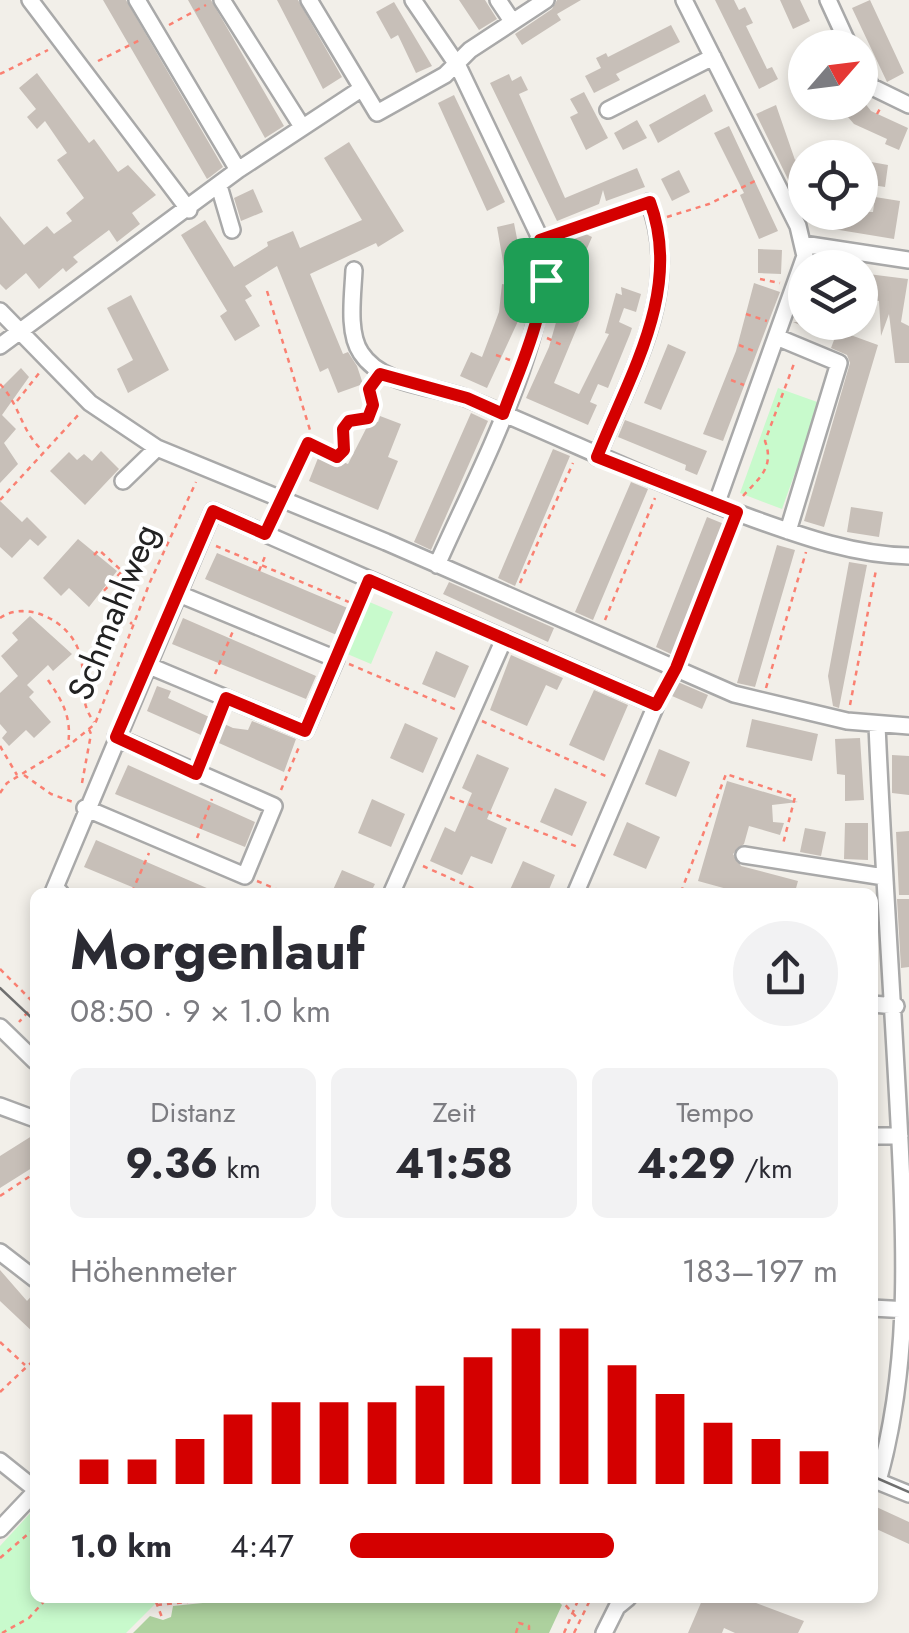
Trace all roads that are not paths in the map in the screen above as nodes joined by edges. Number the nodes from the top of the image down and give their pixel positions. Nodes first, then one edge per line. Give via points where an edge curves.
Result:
1 (30, 0) edge
2 (137, 0) edge
3 (220, 0) edge
4 (308, 0) edge
5 (412, 0) edge
6 (498, 0) edge
7 (546, 0) edge
8 (684, 0) edge
9 (828, 0) edge
10 (512, 21) junction
11 (842, 30) edge
12 (714, 58) junction
13 (458, 66) junction
14 (362, 89) junction
15 (878, 90) edge
16 (909, 104) edge
17 (608, 110) dead end
18 (301, 125) junction
19 (238, 170) junction
20 (219, 186) junction
21 (650, 202) road end
22 (188, 210) junction
23 (232, 230) dead end
24 (804, 244) junction
25 (909, 260) edge
26 (354, 270) dead end
27 (0, 310) edge
28 (18, 332) junction
29 (781, 332) junction
30 (0, 346) edge
31 (503, 414) junction
32 (157, 448) junction
33 (597, 457) junction
34 (123, 481) dead end
35 (716, 505) junction
36 (788, 531) junction
37 (909, 556) edge
38 (437, 565) junction
39 (179, 594) junction
40 (504, 639) junction
41 (147, 666) junction
42 (877, 724) junction
43 (909, 726) edge
44 (116, 737) junction
45 (85, 808) junction
46 (744, 854) dead end
47 (884, 877) junction
48 (55, 888) edge
49 (394, 888) edge
50 (578, 888) edge
51 (878, 1004) edge
52 (896, 1006) junction
53 (4, 1030) edge
54 (30, 1057) edge
55 (0, 1106) edge
56 (29, 1116) edge
57 (878, 1136) edge
58 (900, 1136) junction
59 (0, 1252) edge
60 (30, 1274) edge
61 (878, 1308) edge
62 (909, 1310) edge
63 (0, 1461) edge
64 (878, 1470) edge
65 (878, 1481) edge
66 (30, 1487) edge
67 (909, 1494) edge
68 (30, 1496) edge
69 (0, 1529) edge
70 (622, 1603) edge
71 (604, 1633) edge

1 - 22 street
2 - 19 street
3 - 18 street
4 - 14 street
5 - 13 street
6 - 10 street
7 - 10 street
8 - 12 street
9 - 11 street
10 - 13 street
12 - 17 street
12 - 24 street
13 - 14 street via 377,113
13 - 31 street via 540,240 546,268
14 - 18 street
15 - 16 street
18 - 19 street
19 - 20 street
20 - 22 street
20 - 23 street
21 - 33 street via 663,248 654,314
22 - 28 street
24 - 25 street
24 - 29 street
26 - 31 street via 358,351 380,374
27 - 28 street
28 - 30 street
28 - 32 street via 90,403
29 - 35 street
29 - 36 street via 839,362
31 - 33 street
31 - 38 street
32 - 34 street
32 - 38 street
33 - 35 street
35 - 36 street
36 - 37 street via 878,556
38 - 42 street via 761,704
39 - 40 street via 213,511
39 - 41 street
39 - 41 street via 343,662 305,731
40 - 49 street
40 - 50 street via 656,705
41 - 44 street
42 - 43 street
42 - 47 street
44 - 45 street
44 - 45 street via 274,806 244,876
45 - 48 street
46 - 47 street
47 - 52 street
51 - 52 street
52 - 58 street
53 - 54 street
55 - 56 street
57 - 58 street
58 - 62 street
59 - 60 street
61 - 62 street
62 - 64 street via 904,1379
63 - 66 street
65 - 67 street
68 - 69 street
70 - 71 street

